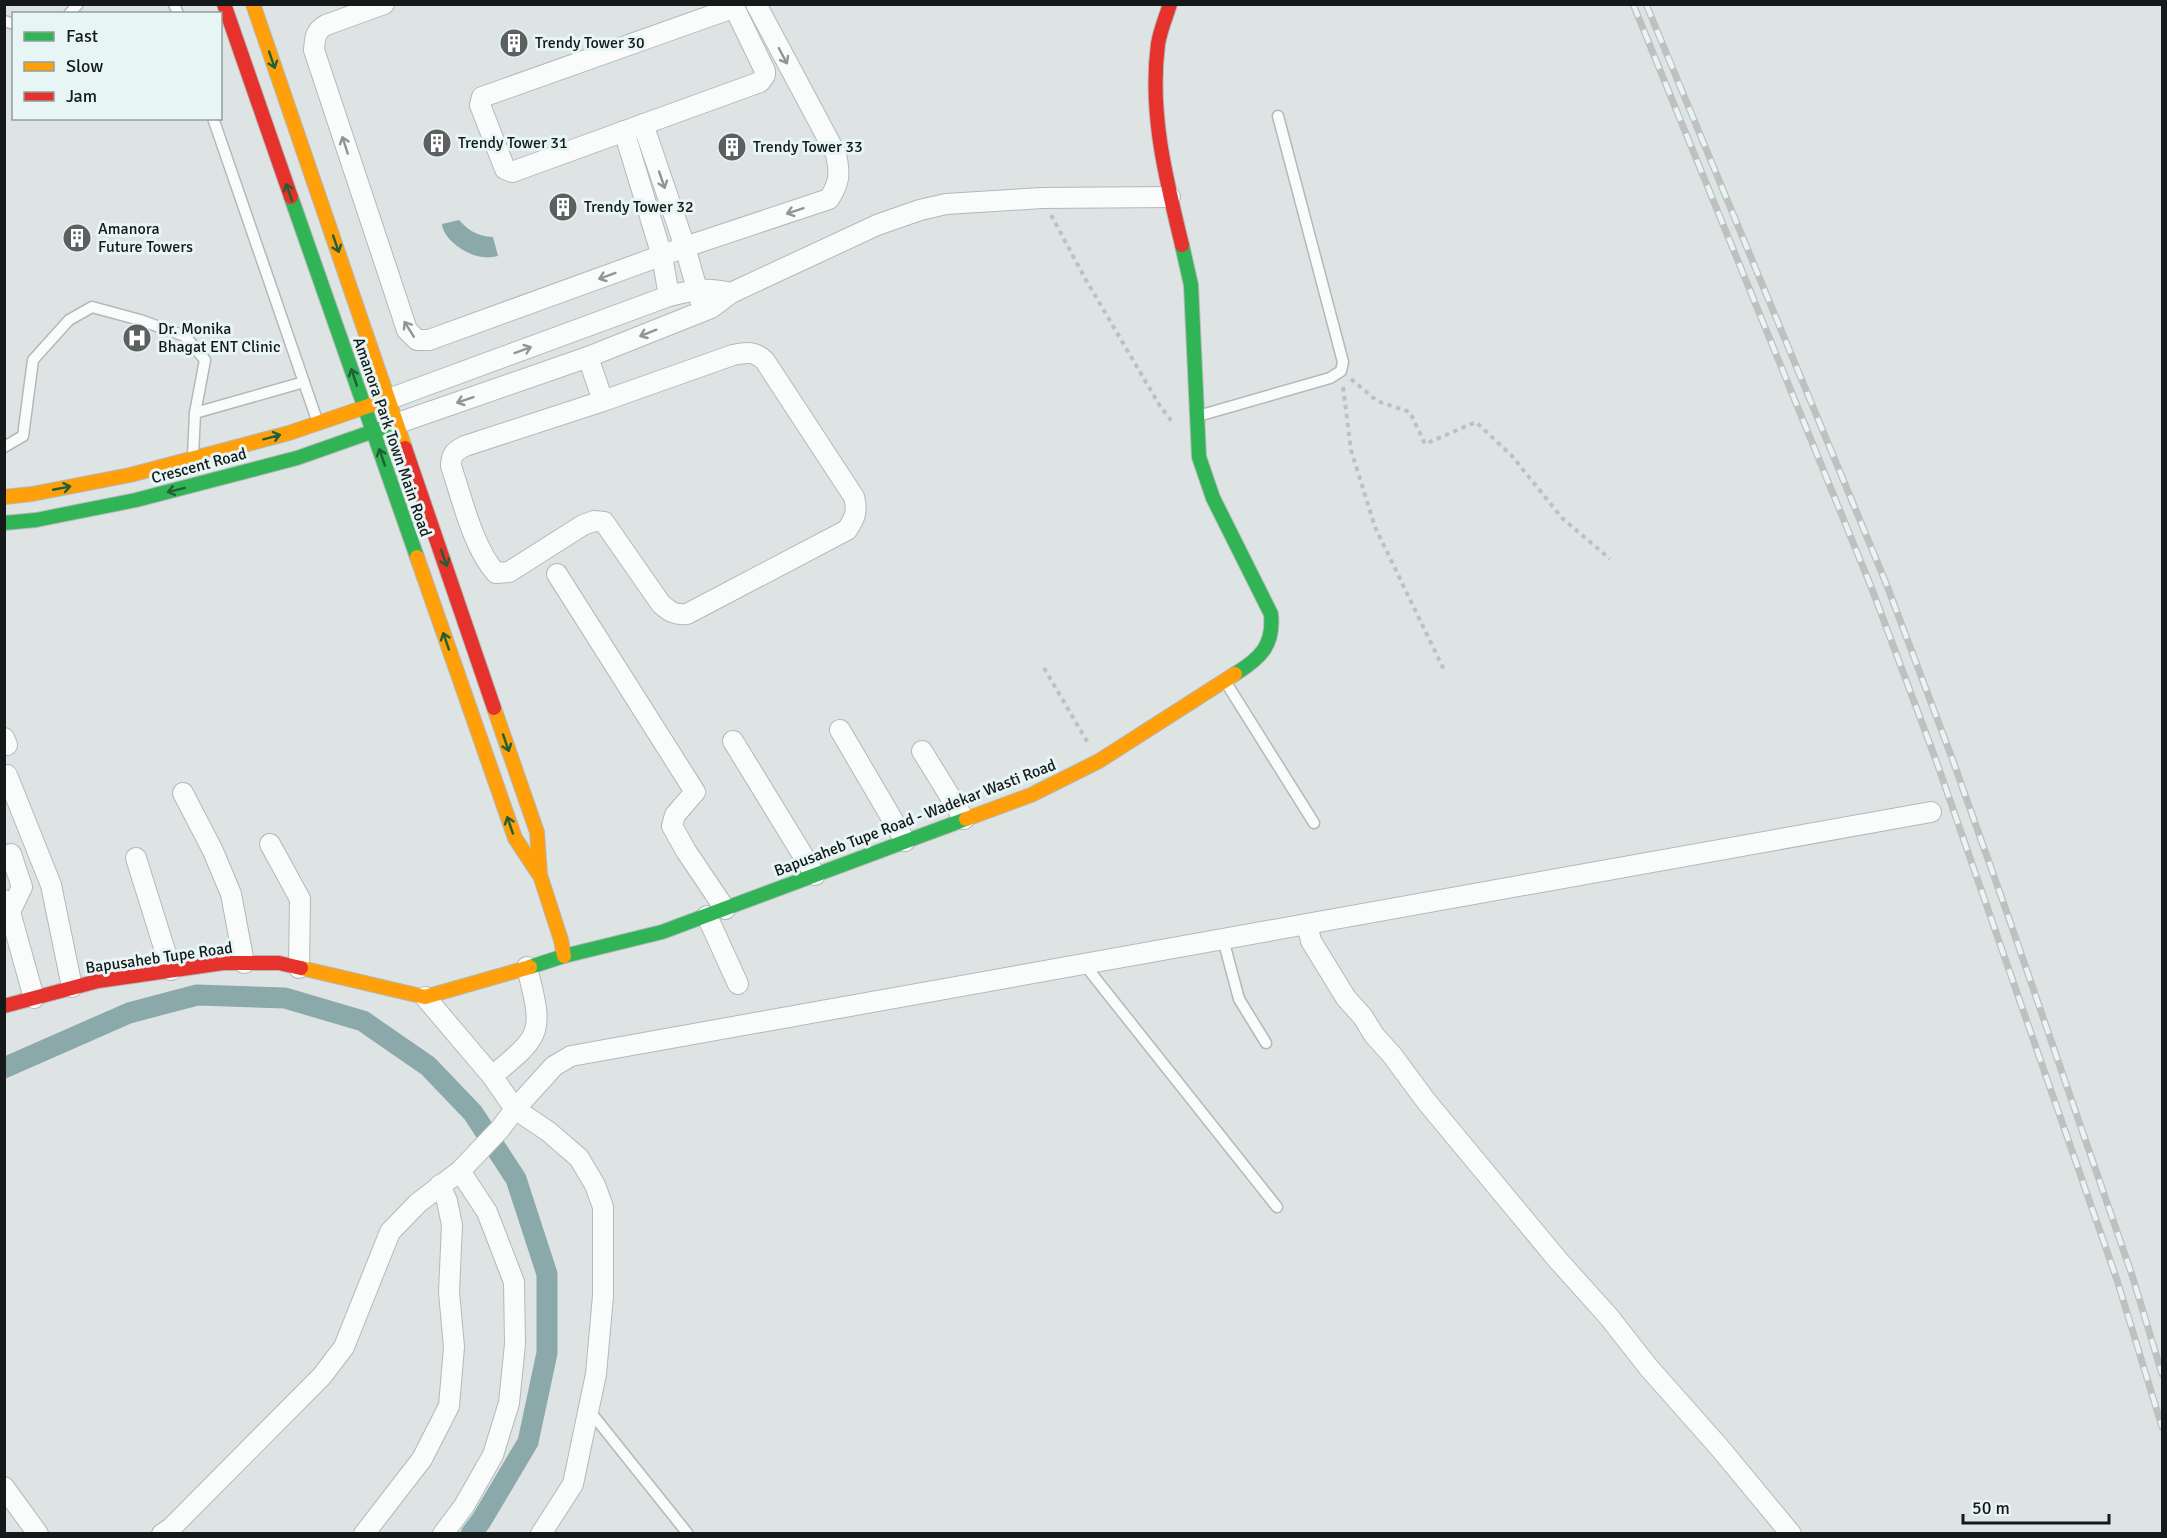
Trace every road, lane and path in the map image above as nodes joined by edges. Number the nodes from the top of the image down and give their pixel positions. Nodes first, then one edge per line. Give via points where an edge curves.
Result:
1 (224, 4) edge
2 (253, 4) edge
3 (384, 4) edge
4 (756, 4) edge
5 (1170, 4) edge
6 (1278, 116) dead end
7 (214, 120) edge
8 (634, 128) junction
9 (1170, 197) junction
10 (1042, 198) junction
11 (685, 248) junction
12 (662, 256) junction
13 (697, 289) junction
14 (731, 293) junction
15 (669, 296) junction
16 (703, 311) junction
17 (588, 357) junction
18 (1341, 371) junction
19 (304, 382) junction
20 (389, 399) junction
21 (603, 401) junction
22 (364, 407) junction
23 (195, 413) junction
24 (1197, 416) junction
25 (318, 423) junction
26 (398, 423) junction
27 (1180, 431) dead end
28 (373, 432) junction
29 (4, 447) edge
30 (196, 471) junction
31 (4, 497) edge
32 (4, 523) edge
33 (1610, 559) dead end
34 (557, 574) dead end
35 (1044, 668) dead end
36 (1445, 672) dead end
37 (1225, 681) junction
38 (490, 694) junction
39 (467, 702) junction
40 (840, 730) dead end
41 (733, 741) dead end
42 (922, 751) dead end
43 (1099, 761) junction
44 (7, 775) dead end
45 (183, 793) dead end
46 (1932, 812) dead end
47 (964, 819) junction
48 (1314, 823) dead end
49 (905, 842) junction
50 (270, 844) dead end
51 (11, 854) dead end
52 (136, 858) dead end
53 (540, 875) junction
54 (815, 875) junction
55 (7, 906) edge
56 (716, 912) junction
57 (1307, 924) junction
58 (1223, 939) junction
59 (564, 956) junction
60 (244, 963) junction
61 (1084, 964) junction
62 (527, 967) junction
63 (299, 968) junction
64 (171, 970) junction
65 (738, 984) dead end
66 (72, 987) junction
67 (424, 997) junction
68 (34, 998) junction
69 (4, 1006) edge
70 (1266, 1043) dead end
71 (492, 1076) junction
72 (515, 1109) junction
73 (460, 1171) junction
74 (440, 1185) junction
75 (1277, 1207) dead end
76 (589, 1410) junction
77 (4, 1487) edge
78 (39, 1533) edge
79 (162, 1533) edge
80 (364, 1533) edge
81 (443, 1533) edge
82 (541, 1533) edge
83 (688, 1533) edge
84 (1791, 1533) edge

22 -> 1 street, Amanora Park Town Main Road
2 -> 20 street, Amanora Park Town Main Road
12 -> 3 street via 429,340 417,340 407,330 314,50 318,30
4 -> 11 street via 836,154 838,185 829,199
5 - 9 street, Bapusaheb Tupe Road - Wadekar Wasti Road via 1158,42 1155,98
6 - 18 lane via 1343,362
7 - 19 lane
8 - 8 street via 760,82 765,71 734,10 485,95 480,100 503,166 512,172
8 -> 11 street
8 - 12 street
9 - 10 street
9 - 24 street, Bapusaheb Tupe Road - Wadekar Wasti Road via 1191,285
10 - 14 street via 946,204 920,210 877,225
10 - 27 path via 1160,406
11 - 12 street
11 - 13 street
12 - 15 street
13 - 14 street
13 - 15 street
13 - 16 street
14 - 16 street
20 -> 15 street
16 -> 17 street
17 - 21 street
17 -> 26 street
18 - 24 lane via 1330,378
18 - 33 path via 1377,401 1410,412 1425,444 1476,422 1512,456 1562,519
18 - 36 path via 1350,450 1376,527
19 - 23 lane
19 - 25 lane
20 - 22 street, Crescent Road
20 - 26 street, Amanora Park Town Main Road
21 - 21 street via 455,451 451,466 479,546 496,573 509,572 583,525 604,522 661,604 670,612 687,614 847,530 854,519 854,497 757,354 733,355
22 - 25 street, Crescent Road
22 - 28 street, Amanora Park Town Main Road
23 - 29 lane via 205,360 184,336 92,307 69,320 33,360 23,436
23 - 30 lane
24 - 37 street, Bapusaheb Tupe Road - Wadekar Wasti Road via 1199,457 1213,498 1271,614 1273,633 1265,649
30 -> 25 street, Crescent Road
26 - 28 street, Crescent Road
26 -> 38 street, Amanora Park Town Main Road
28 - 30 street, Crescent Road via 297,458
39 -> 28 street, Amanora Park Town Main Road
31 -> 30 street, Crescent Road via 130,475
30 -> 32 street, Crescent Road via 125,502
34 - 56 street via 695,792 675,815 672,826
35 - 43 path
37 - 43 street, Bapusaheb Tupe Road - Wadekar Wasti Road
37 - 48 lane
38 - 39 street
38 -> 53 street, Amanora Park Town Main Road via 537,832
53 -> 39 street, Amanora Park Town Main Road via 515,838
40 - 49 street
41 - 54 street
42 - 47 street
43 - 47 street, Bapusaheb Tupe Road - Wadekar Wasti Road via 1031,795
44 - 66 street via 51,885
45 - 60 street via 231,894
46 - 57 street
47 - 49 street, Bapusaheb Tupe Road - Wadekar Wasti Road
49 - 54 street, Bapusaheb Tupe Road - Wadekar Wasti Road
50 - 63 street via 300,899
51 - 55 street via 22,887
52 - 64 street
53 - 59 street, Amanora Park Town Main Road
54 - 56 street, Bapusaheb Tupe Road - Wadekar Wasti Road
55 - 68 street
56 - 59 street, Bapusaheb Tupe Road - Wadekar Wasti Road via 662,932
56 - 65 street
57 - 58 street
57 - 84 street via 1311,941 1346,998 1419,1092
58 - 61 street
58 - 70 lane via 1239,999
59 - 62 street, Bapusaheb Tupe Road
60 - 63 street, Bapusaheb Tupe Road via 279,963
60 - 64 street, Bapusaheb Tupe Road
61 - 72 street via 571,1056 554,1066
61 - 75 lane
62 - 67 street, Bapusaheb Tupe Road
62 - 71 street via 537,1008 537,1028 524,1050
63 - 67 street, Bapusaheb Tupe Road
64 - 66 street, Bapusaheb Tupe Road
66 - 68 street, Bapusaheb Tupe Road
67 - 71 street
68 - 69 street, Bapusaheb Tupe Road
71 - 72 street
72 - 73 street
72 - 76 street via 579,1158 603,1207 603,1296
73 - 74 street
73 - 81 street via 487,1212 514,1282 515,1344 509,1403 493,1455 464,1506
74 - 79 street via 390,1232 344,1347 322,1376
74 - 80 street via 452,1225 448,1292 454,1347 449,1406 422,1459
76 - 82 street via 573,1484
76 - 83 lane
77 - 78 street

